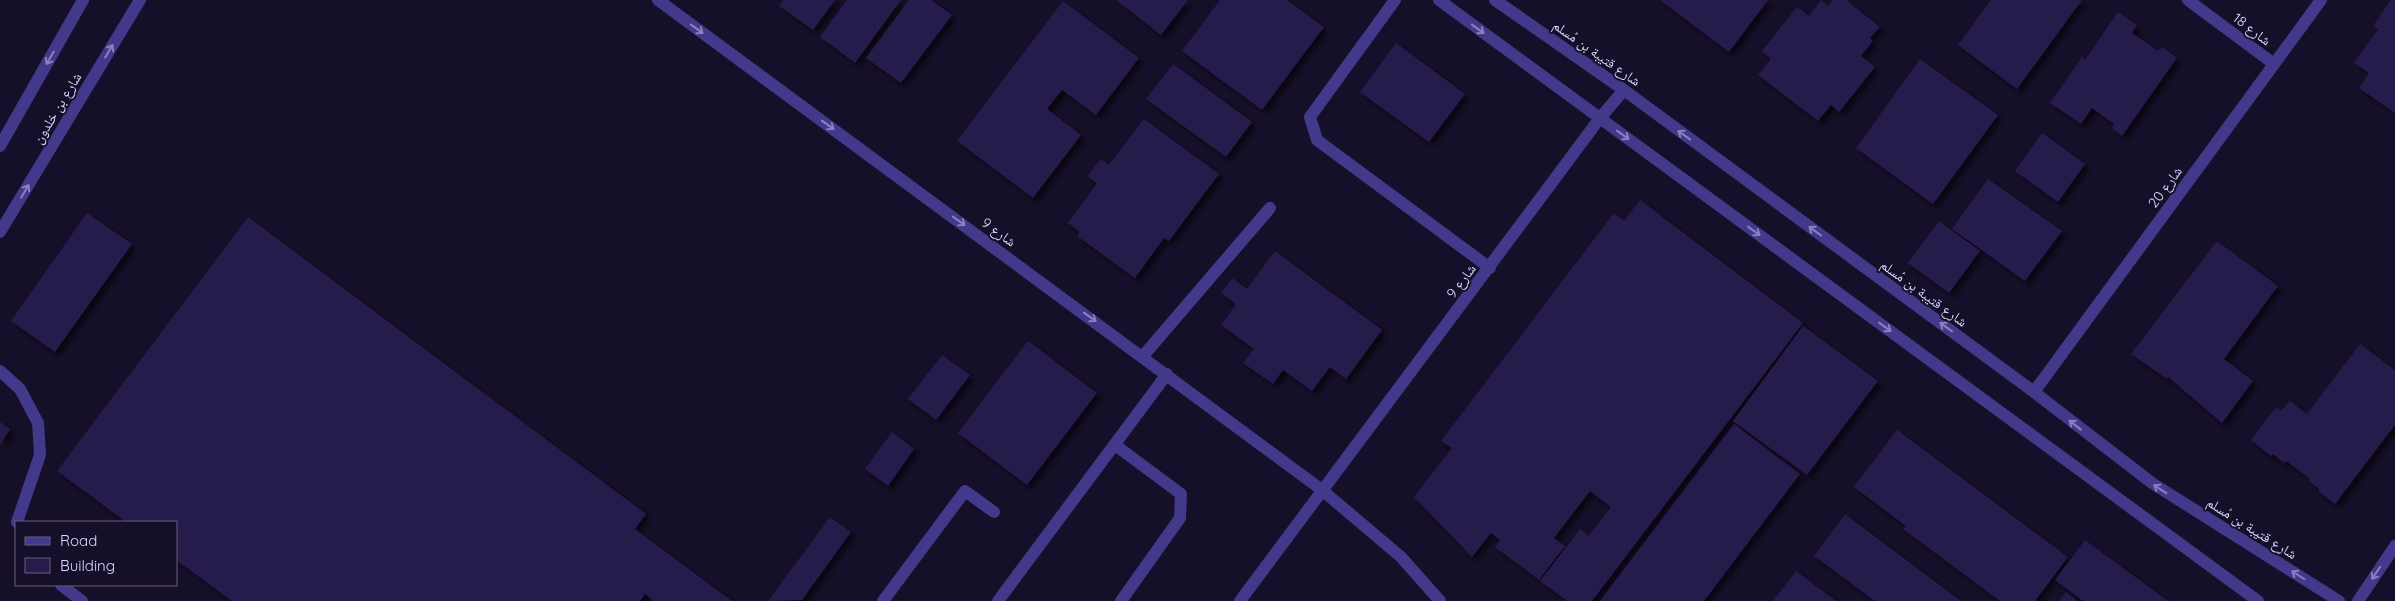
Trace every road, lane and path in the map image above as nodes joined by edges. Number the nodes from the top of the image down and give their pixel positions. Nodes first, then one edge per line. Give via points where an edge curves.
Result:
1 (140, 0) edge
2 (658, 0) edge
3 (1394, 0) edge
4 (1439, 0) edge
5 (1495, 0) edge
6 (2188, 0) edge
7 (2321, 0) edge
8 (79, 2) edge
9 (2274, 64) junction
10 (1624, 90) junction
11 (1600, 118) junction
12 (0, 146) edge
13 (1270, 208) dead end
14 (0, 232) edge
15 (1490, 268) junction
16 (1143, 356) junction
17 (0, 371) edge
18 (1167, 374) junction
19 (2034, 392) junction
20 (1115, 445) junction
21 (1322, 490) junction
22 (994, 512) dead end
23 (17, 521) edge
24 (2395, 546) edge
25 (62, 586) edge
26 (82, 601) edge
27 (883, 601) edge
28 (998, 601) edge
29 (1121, 601) edge
30 (1240, 601) edge
31 (1440, 601) edge
32 (2258, 601) edge
33 (2339, 601) edge
34 (2358, 601) edge

14 -> 1 street, شارع بن خلدون
2 -> 16 street, شارع 9
3 - 15 street via 1310,117 1316,140
4 -> 11 street
5 - 10 street, شارع قتيبة بن مُسلم
6 - 9 street, شارع 18
7 - 9 street, شارع 20
8 -> 12 street
9 - 19 street, شارع 20
10 - 11 street, شارع 9
19 -> 10 street, شارع قتيبة بن مُسلم
11 - 15 street, شارع 9
11 -> 32 street
13 - 16 street
15 - 21 street, شارع 9
16 - 18 street, شارع 9
17 - 23 street via 20,390 38,423 40,455
18 - 20 street
18 - 21 street, شارع 9
33 -> 19 street, شارع قتيبة بن مُسلم via 2152,483
20 - 28 street
20 - 29 street via 1181,494 1180,518
21 - 30 street, شارع 9
21 - 31 street, شارع 9 via 1401,556
22 - 27 street via 965,491
24 -> 34 street
25 - 26 street

